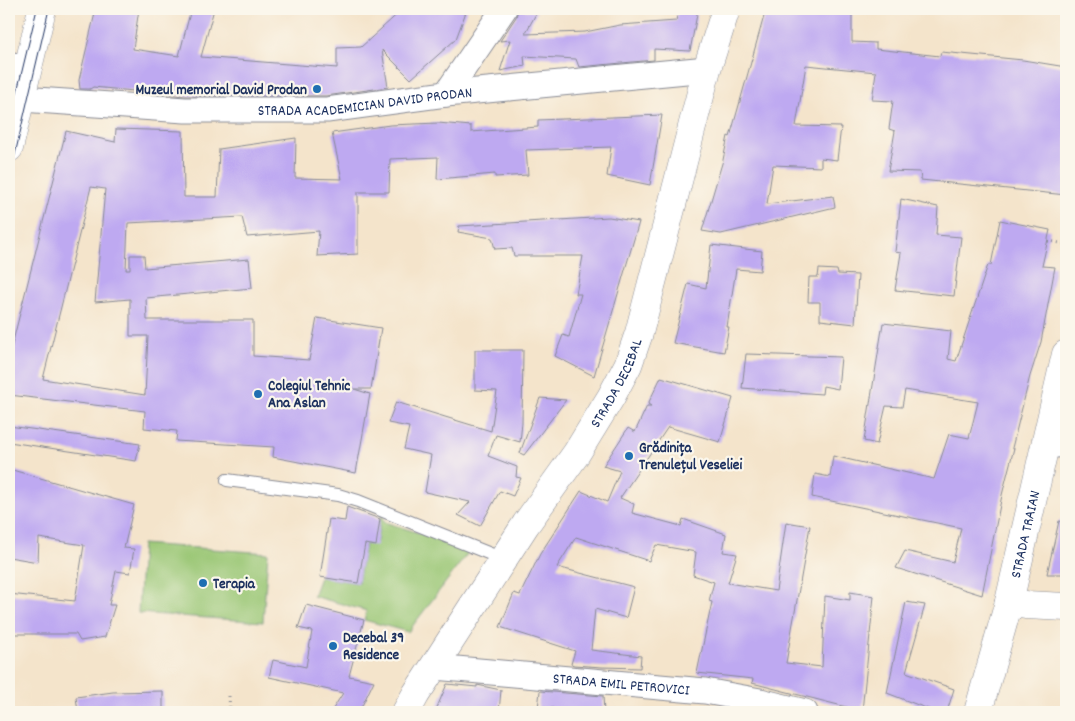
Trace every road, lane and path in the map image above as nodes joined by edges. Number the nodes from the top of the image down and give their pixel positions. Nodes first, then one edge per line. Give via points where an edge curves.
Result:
1 (14, 9) edge
2 (42, 9) edge
3 (504, 9) edge
4 (726, 9) edge
5 (9, 30) edge
6 (18, 66) edge
7 (707, 69) junction
8 (446, 94) junction
9 (21, 99) junction
10 (9, 148) edge
11 (1048, 241) dead end
12 (1066, 244) edge
13 (1066, 354) edge
14 (1056, 445) edge
15 (227, 480) dead end
16 (503, 559) junction
17 (1009, 602) junction
18 (1066, 607) edge
19 (434, 667) junction
20 (229, 696) dead end
21 (230, 712) edge
22 (406, 712) edge
23 (805, 712) edge
24 (978, 712) edge

1 - 5 path
2 - 6 street
3 - 8 street
4 - 7 street, STRADA DECEBAL
6 - 9 street
7 - 8 street, STRADA ACADEMICIAN DAVID PRODAN
7 - 16 street, STRADA DECEBAL via 628,365 576,454
8 - 9 street, STRADA ACADEMICIAN DAVID PRODAN via 327,110 185,110
9 - 10 street
11 - 12 path
13 - 14 street, STRADA TRAIAN
14 - 17 street, STRADA TRAIAN
15 - 16 lane via 338,495
16 - 19 street, STRADA DECEBAL
17 - 18 street
17 - 24 street, STRADA TRAIAN
19 - 22 street, STRADA DECEBAL
19 - 23 street, STRADA EMIL PETROVICI via 704,691
20 - 21 path

